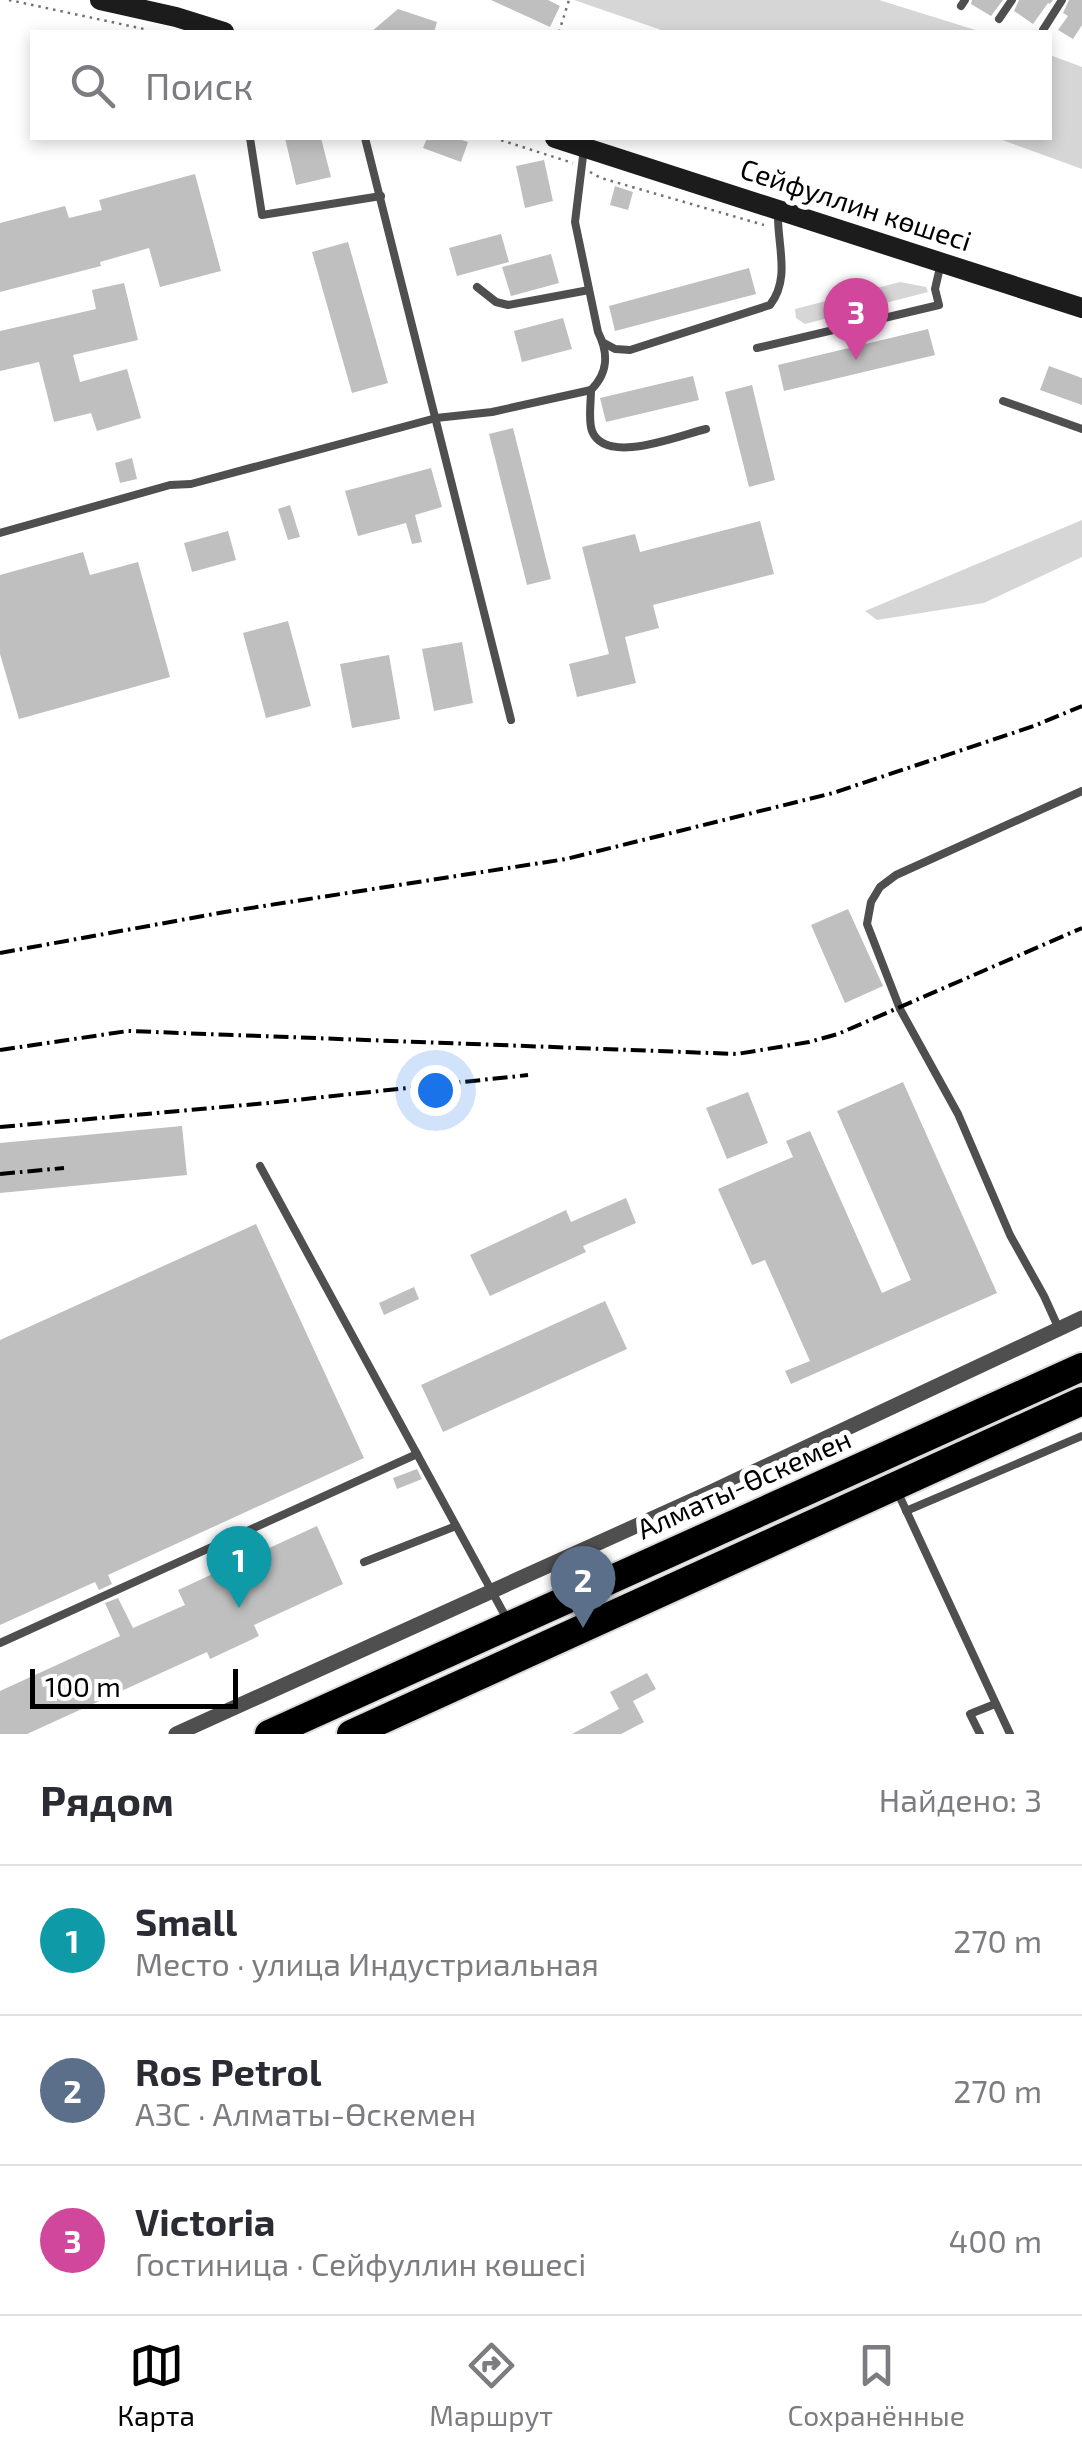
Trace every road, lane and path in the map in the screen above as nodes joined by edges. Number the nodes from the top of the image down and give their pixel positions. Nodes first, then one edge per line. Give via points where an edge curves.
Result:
1 (8, 0) edge
2 (100, 0) edge
3 (569, 0) edge
4 (1012, 0) edge
5 (1062, 0) edge
6 (121, 2) edge
7 (999, 19) dead end
8 (143, 28) dead end
9 (217, 30) edge
10 (559, 30) edge
11 (1043, 30) edge
12 (250, 140) edge
13 (366, 140) edge
14 (504, 140) edge
15 (558, 140) edge
16 (583, 156) junction
17 (381, 196) junction
18 (778, 209) junction
19 (942, 261) junction
20 (477, 287) dead end
21 (589, 290) junction
22 (1082, 308) edge
23 (604, 343) junction
24 (757, 348) dead end
25 (591, 390) junction
26 (1002, 401) dead end
27 (436, 418) junction
28 (706, 429) dead end
29 (1082, 429) edge
30 (0, 533) edge
31 (511, 720) dead end
32 (1082, 792) edge
33 (260, 1166) dead end
34 (1082, 1318) edge
35 (1059, 1329) junction
36 (1082, 1367) edge
37 (1082, 1401) edge
38 (1082, 1436) edge
39 (418, 1454) junction
40 (900, 1499) junction
41 (456, 1526) junction
42 (364, 1562) dead end
43 (491, 1590) junction
44 (510, 1625) junction
45 (0, 1643) edge
46 (996, 1704) junction
47 (176, 1734) edge
48 (269, 1734) edge
49 (351, 1734) edge
50 (980, 1734) edge
51 (1010, 1734) edge

1 - 8 path
2 - 6 main road
3 - 10 path
4 - 7 lane
5 - 11 lane
6 - 9 main road
12 - 17 lane via 262,215
13 - 17 lane
14 - 16 path
15 - 16 main road, Сейфуллин көшесі
16 - 18 main road, Сейфуллин көшесі
16 - 21 lane via 576,222
17 - 27 lane
18 - 19 main road, Сейфуллин көшесі
18 - 23 lane via 782,274 770,305 630,350
19 - 22 main road, Сейфуллин көшесі
19 - 24 lane via 935,289 939,305
20 - 21 lane via 508,306
21 - 23 lane
23 - 25 lane via 606,368
25 - 27 lane
25 - 28 lane via 592,430 613,448
26 - 29 lane
27 - 30 lane
27 - 31 lane
32 - 35 lane via 896,875 880,886 866,924 900,1009 958,1114
33 - 39 lane
34 - 35 street
35 - 43 street
36 - 44 highway, Алматы-Өскемен
37 - 40 highway
38 - 40 lane
39 - 41 lane
39 - 45 lane
40 - 46 lane
40 - 49 highway
41 - 42 lane
41 - 43 lane
43 - 44 lane
43 - 47 street
44 - 48 highway, Алматы-Өскемен
46 - 50 lane via 970,1714
46 - 51 lane

